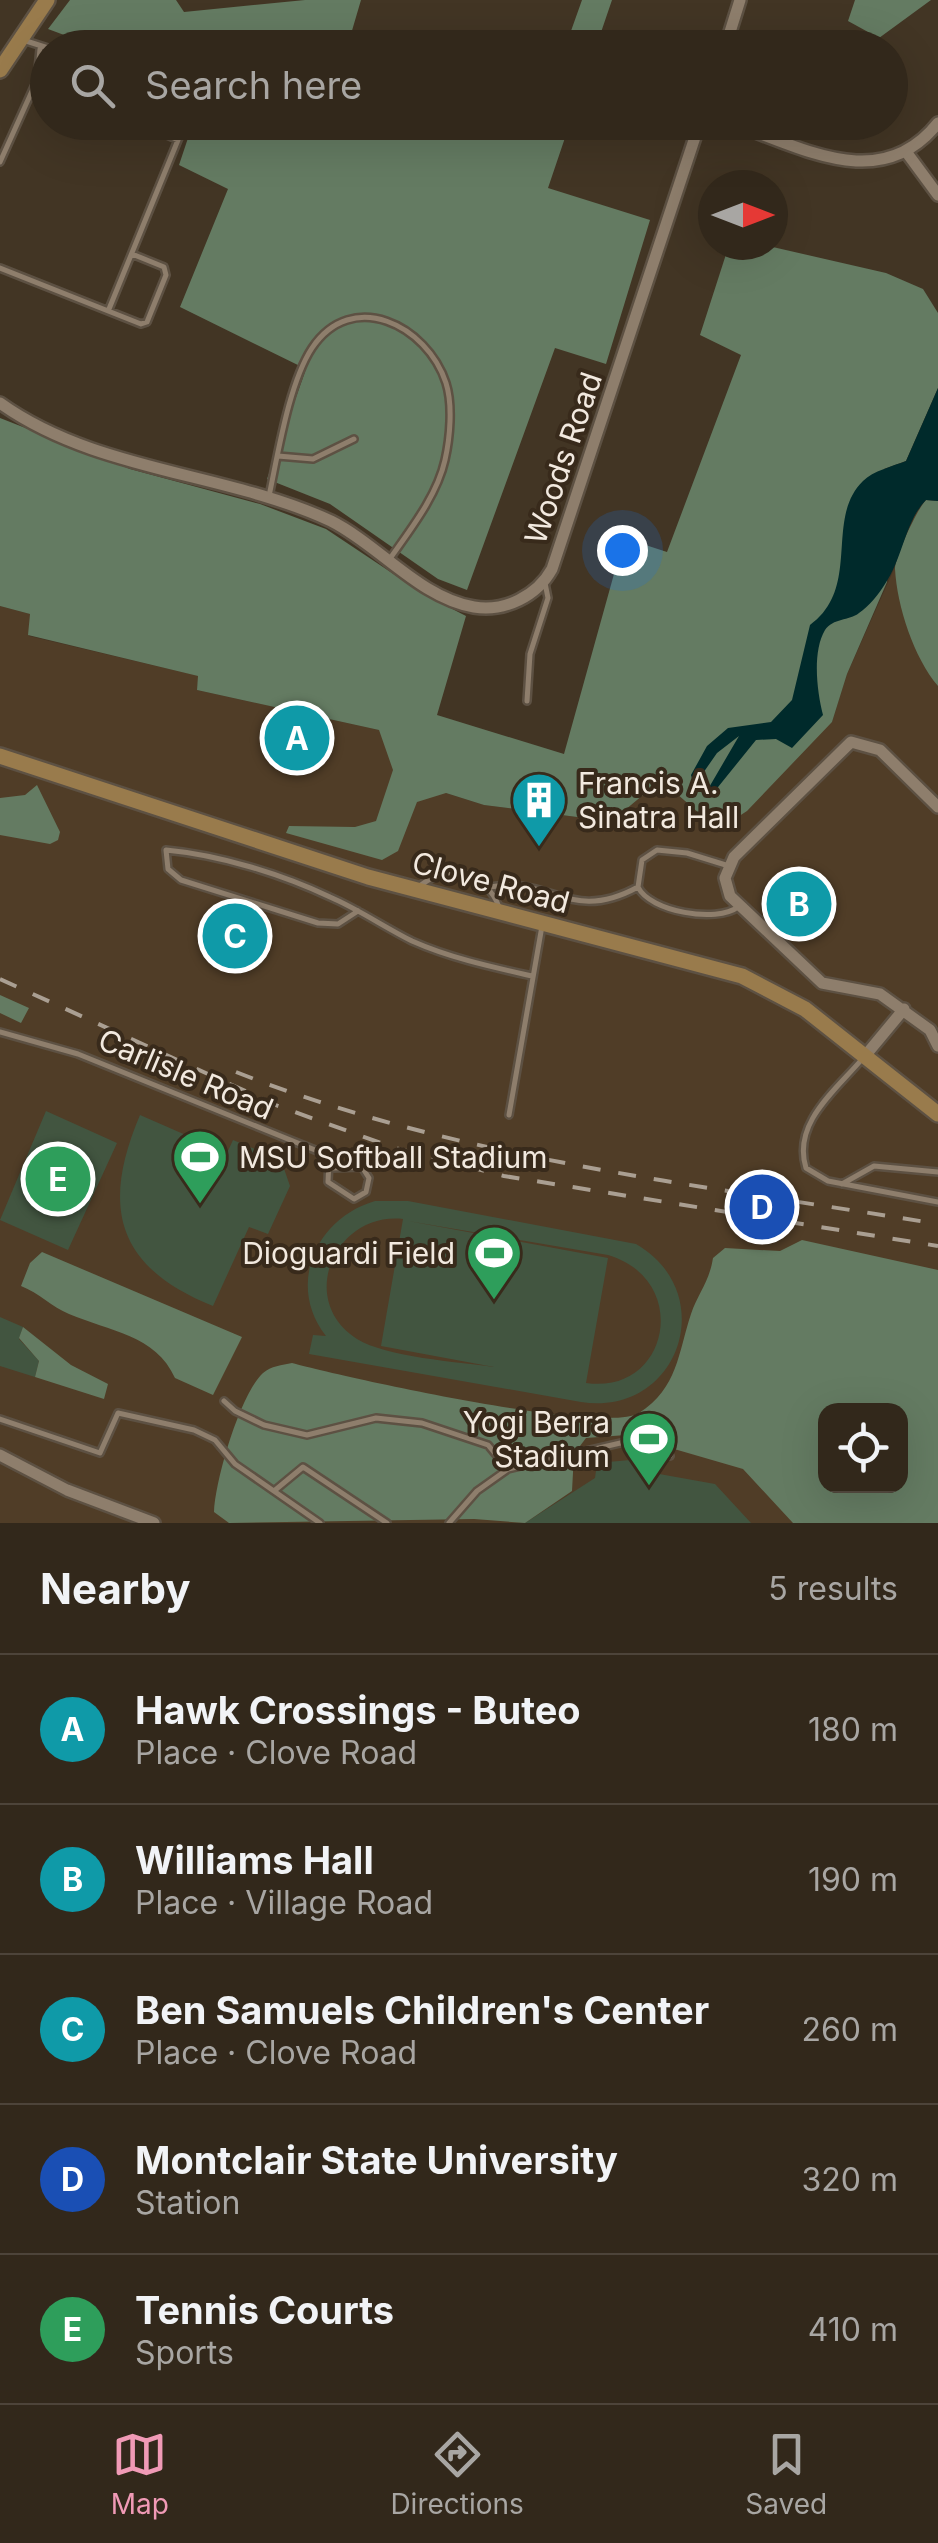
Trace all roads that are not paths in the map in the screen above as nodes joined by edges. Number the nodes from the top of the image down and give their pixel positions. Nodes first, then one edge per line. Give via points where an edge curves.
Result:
1 (47, 0) edge
2 (740, 0) edge
3 (731, 30) edge
4 (20, 38) junction
5 (30, 43) edge
6 (0, 70) edge
7 (30, 96) edge
8 (938, 123) edge
9 (178, 140) edge
10 (694, 140) edge
11 (783, 140) edge
12 (907, 153) junction
13 (0, 162) edge
14 (938, 195) edge
15 (132, 254) junction
16 (0, 268) edge
17 (109, 310) junction
18 (0, 402) edge
19 (354, 438) dead end
20 (278, 456) junction
21 (268, 499) junction
22 (388, 560) junction
23 (544, 580) junction
24 (527, 701) dead end
25 (0, 756) edge
26 (938, 807) edge
27 (729, 866) junction
28 (490, 886) junction
29 (638, 886) junction
30 (414, 890) junction
31 (740, 906) junction
32 (358, 911) junction
33 (502, 915) junction
34 (542, 926) junction
35 (532, 976) junction
36 (904, 1009) junction
37 (0, 1032) edge
38 (938, 1046) edge
39 (865, 1056) junction
40 (938, 1114) edge
41 (509, 1115) dead end
42 (332, 1168) junction
43 (938, 1172) edge
44 (842, 1184) junction
45 (938, 1202) edge
46 (224, 1400) dead end
47 (0, 1419) edge
48 (0, 1455) edge
49 (670, 1456) dead end
50 (508, 1469) junction
51 (274, 1491) junction
52 (154, 1523) edge
53 (320, 1523) edge
54 (387, 1523) edge
55 (450, 1523) edge

1 - 4 street
2 - 3 street
4 - 5 lane
4 - 6 street
7 - 13 lane
8 - 12 street
9 - 15 lane
10 - 23 street, Woods Road
11 - 12 street via 847,161 872,163
12 - 14 street
15 - 17 lane
15 - 17 lane via 164,267 166,275 147,322
16 - 17 lane
18 - 21 street, Woods Road via 30,421 144,465
19 - 20 lane via 313,460
20 - 21 lane
20 - 22 lane via 305,362 330,328 376,314 415,337 447,386 445,460
21 - 22 street, Woods Road via 329,520
22 - 23 street, Woods Road via 450,600 486,608 520,600
23 - 24 lane via 548,598 530,654
25 - 30 street, Clove Road
26 - 27 street via 880,750 851,742
27 - 29 lane via 656,850 642,860
27 - 31 street via 727,889
28 - 29 lane via 598,904
28 - 30 lane via 441,873
28 - 33 lane
29 - 31 lane via 662,906 715,917
30 - 33 street, Clove Road
31 - 36 street via 822,983 871,990
32 - 32 lane via 303,886 166,850 168,869 182,880 318,924 338,924
32 - 35 lane via 416,942
33 - 34 street, Clove Road
34 - 35 lane
34 - 39 street, Clove Road via 742,976 784,995
35 - 41 lane
36 - 38 street
36 - 39 street
37 - 42 lane, Carlisle Road via 78,1054 320,1152
39 - 40 street, Clove Road
39 - 44 lane via 801,1138 806,1168
42 - 42 lane, Carlisle Road via 328,1182 354,1199 366,1192 362,1167
43 - 44 lane via 874,1166
44 - 45 lane
46 - 50 lane via 290,1433 376,1418 422,1422 488,1445
47 - 51 lane via 100,1453 118,1414 194,1430
48 - 52 street
49 - 50 lane via 629,1441
50 - 55 lane via 477,1491
51 - 53 lane
51 - 54 lane via 304,1467

